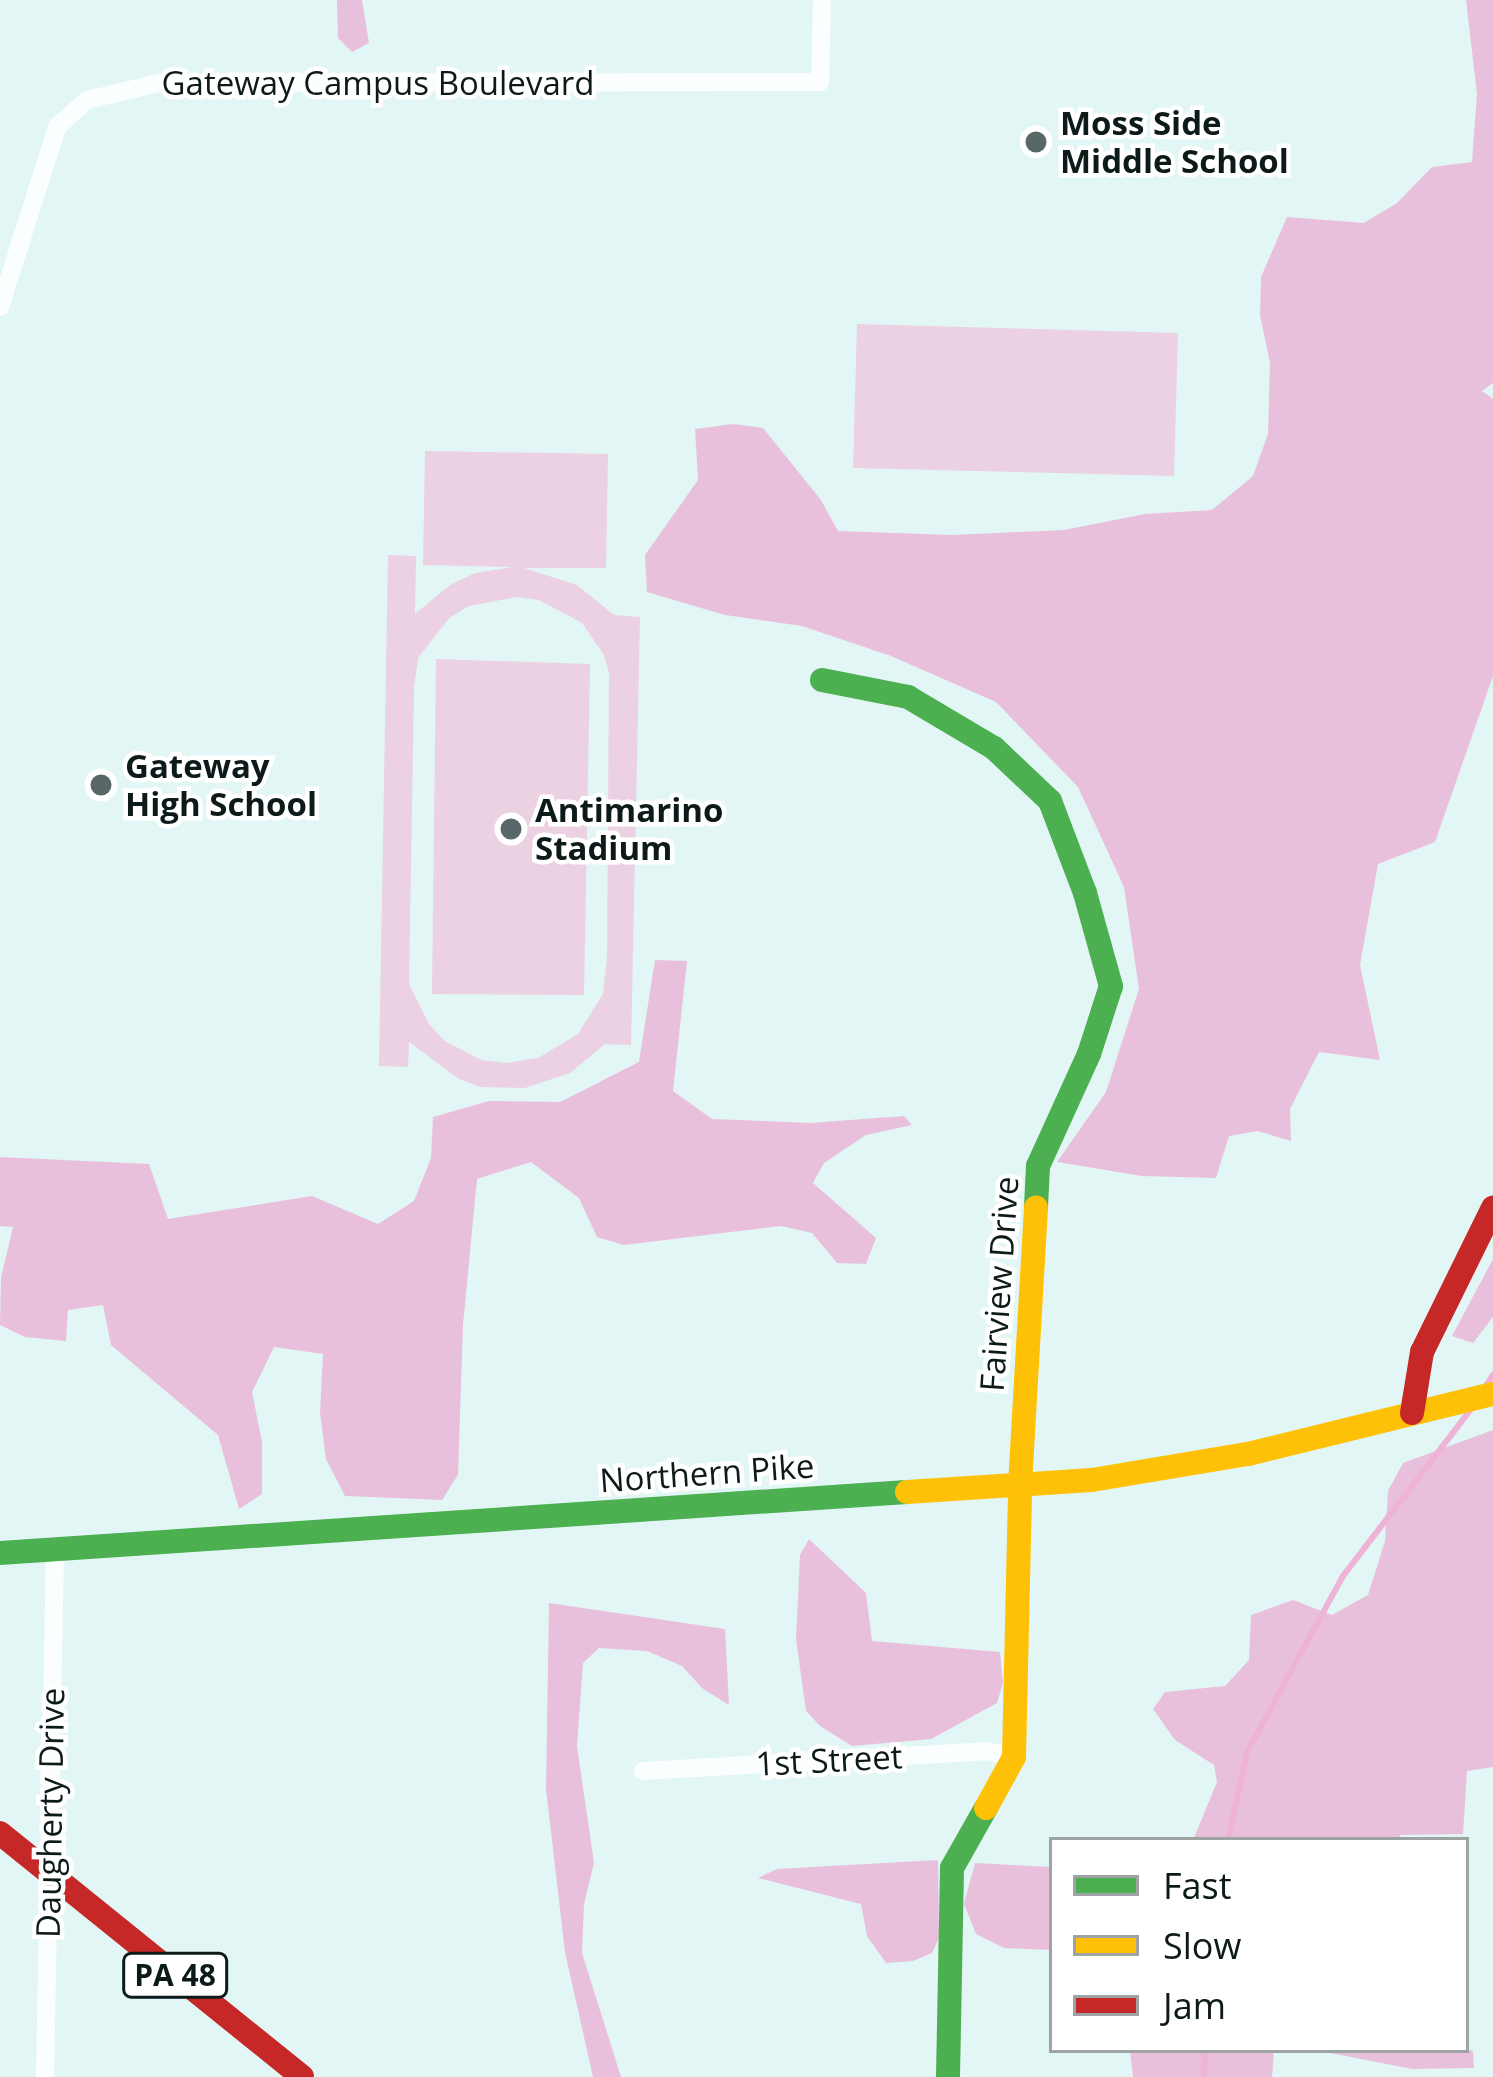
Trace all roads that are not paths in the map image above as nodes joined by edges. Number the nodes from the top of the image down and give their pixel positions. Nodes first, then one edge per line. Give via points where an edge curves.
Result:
1 (822, 0) edge
2 (0, 308) edge
3 (822, 680) dead end
4 (1493, 1208) edge
5 (1493, 1394) edge
6 (1412, 1413) junction
7 (1020, 1485) junction
8 (55, 1550) junction
9 (0, 1553) edge
10 (1014, 1757) junction
11 (643, 1771) dead end
12 (0, 1833) edge
13 (49, 1872) junction
14 (45, 2077) edge
15 (302, 2077) edge
16 (948, 2077) edge

1 - 2 street, Gateway Campus Boulevard via 820,82 158,83 87,100 57,127
3 - 7 main road, Fairview Drive via 908,697 994,748 1050,801 1111,986 1038,1166
4 - 6 main road via 1422,1352
5 - 6 main road, Northern Pike
6 - 7 main road, Northern Pike via 1248,1454
7 - 8 main road, Northern Pike
7 - 10 main road, Fairview Drive
8 - 9 main road, Northern Pike
8 - 13 street, Daugherty Drive
10 - 11 street, 1st Street via 986,1751
10 - 16 main road via 952,1868
12 - 13 main road, PA 48
13 - 14 street, Daugherty Drive
13 - 15 main road, PA 48

